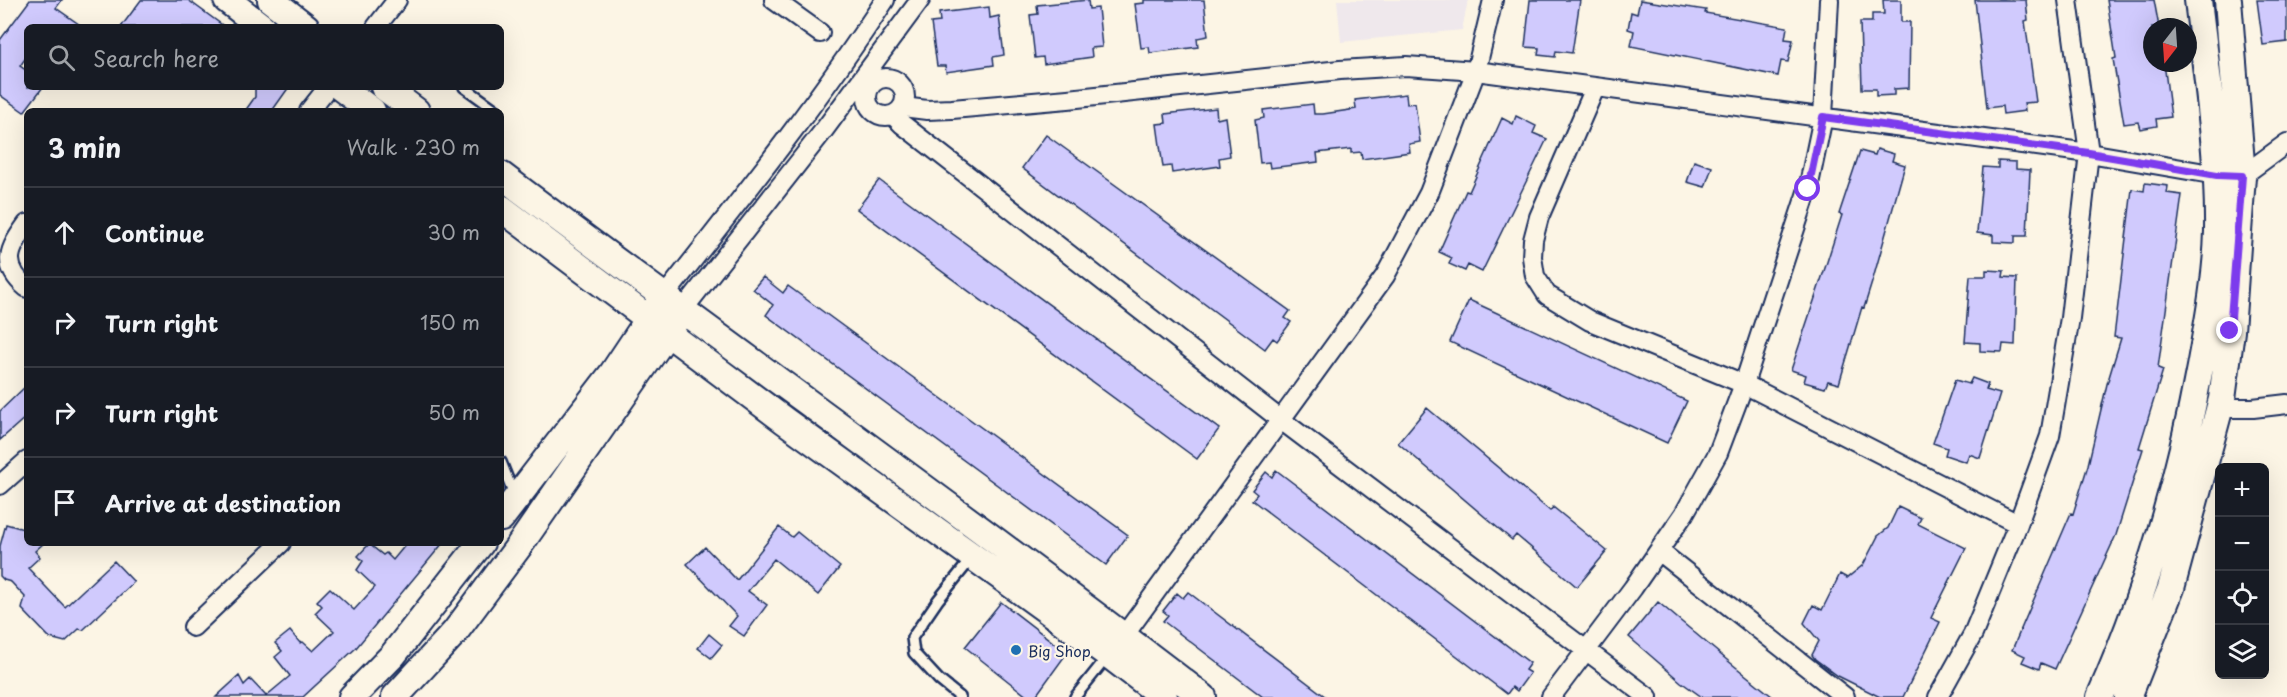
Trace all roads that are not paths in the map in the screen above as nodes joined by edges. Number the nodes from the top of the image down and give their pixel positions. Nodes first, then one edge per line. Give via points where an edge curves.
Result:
1 (227, 0) edge
2 (271, 0) edge
3 (397, 0) edge
4 (774, 0) edge
5 (885, 0) edge
6 (921, 0) edge
7 (1493, 0) edge
8 (1829, 0) edge
9 (2068, 0) edge
10 (2198, 0) edge
11 (2228, 0) edge
12 (258, 24) edge
13 (302, 24) edge
14 (379, 24) edge
15 (820, 33) dead end
16 (843, 63) junction
17 (1476, 71) junction
18 (866, 81) junction
19 (1595, 88) junction
20 (326, 90) edge
21 (344, 90) edge
22 (388, 90) edge
23 (468, 90) edge
24 (311, 108) edge
25 (368, 108) edge
26 (412, 108) edge
27 (493, 108) edge
28 (898, 111) junction
29 (1823, 117) junction
30 (2287, 143) edge
31 (2089, 153) junction
32 (2230, 176) junction
33 (504, 177) edge
34 (504, 210) edge
35 (24, 228) edge
36 (24, 285) edge
37 (673, 304) junction
38 (658, 326) junction
39 (1744, 384) junction
40 (2287, 404) edge
41 (2219, 408) junction
42 (1281, 420) junction
43 (24, 464) edge
44 (504, 482) edge
45 (0, 485) edge
46 (508, 508) edge
47 (2018, 524) junction
48 (278, 546) edge
49 (479, 546) edge
50 (1659, 550) junction
51 (972, 557) junction
52 (193, 627) dead end
53 (1117, 646) junction
54 (1586, 649) junction
55 (352, 697) edge
56 (395, 697) edge
57 (960, 697) edge
58 (1075, 697) edge
59 (1164, 697) edge
60 (1203, 697) edge
61 (1551, 697) edge
62 (1648, 697) edge
63 (1845, 697) edge
64 (1938, 697) edge
65 (2100, 697) edge
66 (2128, 697) edge

1 - 12 main road
2 - 13 main road
3 - 14 street
4 - 15 street
5 - 16 street
6 - 18 street
7 - 17 street
8 - 29 street
9 - 31 street
10 - 32 main road via 2216,147
11 - 32 main road
16 - 18 street
16 - 37 street
17 - 19 street
17 - 28 street via 1406,66 1340,70 952,110
17 - 42 street via 1429,193 1385,276
18 - 28 street via 871,109 881,116
18 - 28 street via 881,78 899,82 906,94
18 - 37 street
19 - 29 street
19 - 39 street via 1539,217 1532,257 1536,276 1547,295 1590,321
20 - 24 street
21 - 25 main road
22 - 26 main road
23 - 27 lane
28 - 42 street via 902,124
29 - 31 street
29 - 39 street via 1808,189
30 - 32 street
31 - 32 street
31 - 47 street via 2070,318 2050,436
32 - 41 main road via 2230,331
32 - 65 main road via 2192,407 2155,555
33 - 37 main road
34 - 38 main road
35 - 36 street via 7,253 11,272
37 - 38 main road
37 - 53 main road
38 - 46 main road via 612,374
38 - 51 main road
38 - 56 main road via 505,565 455,632
39 - 47 street
39 - 50 street via 1719,453
40 - 41 street
41 - 66 main road via 2171,588
42 - 53 street
42 - 54 street
43 - 45 street
44 - 46 lane
47 - 64 street via 1972,634
48 - 52 street
49 - 55 main road via 393,655
50 - 54 street
50 - 63 street
51 - 53 main road
51 - 57 lane via 912,638 914,653
53 - 58 lane
53 - 59 main road
53 - 60 main road
54 - 61 street
54 - 62 street

